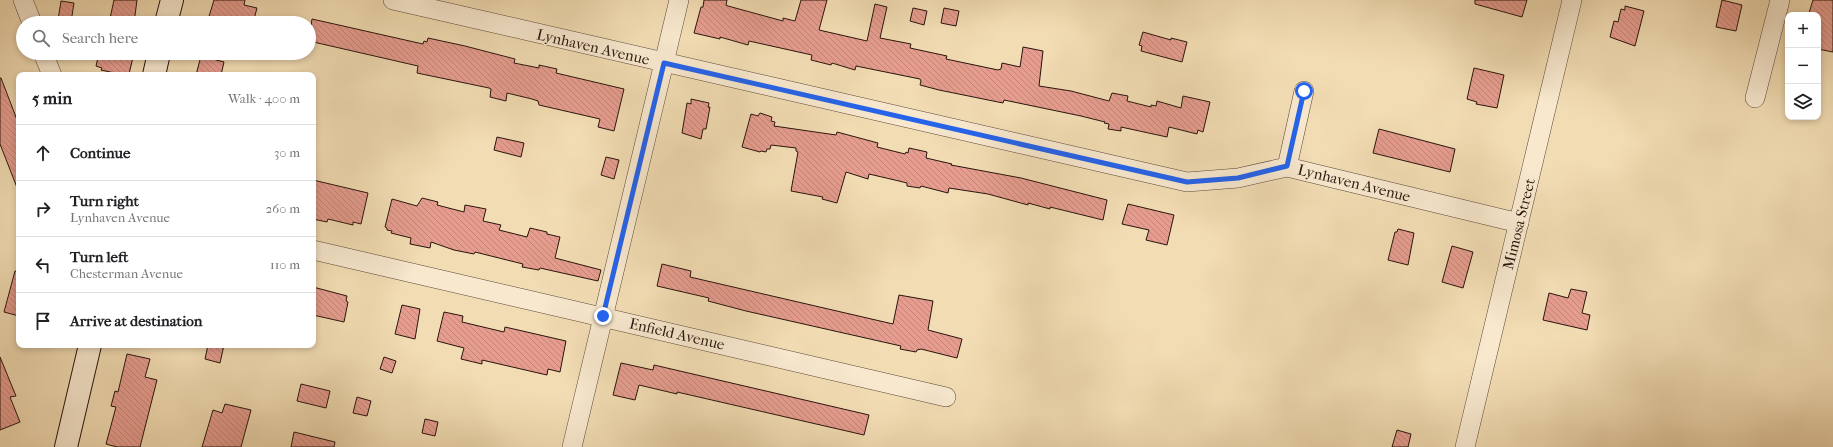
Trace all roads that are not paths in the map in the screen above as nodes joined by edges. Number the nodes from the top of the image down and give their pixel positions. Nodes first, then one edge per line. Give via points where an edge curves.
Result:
1 (24, 0) edge
2 (172, 0) edge
3 (393, 0) edge
4 (679, 0) edge
5 (1572, 0) edge
6 (1780, 0) edge
7 (30, 16) edge
8 (168, 16) edge
9 (46, 60) edge
10 (157, 60) edge
11 (664, 63) junction
12 (51, 72) edge
13 (155, 72) edge
14 (1304, 91) dead end
15 (1755, 98) dead end
16 (1287, 166) junction
17 (1519, 223) junction
18 (316, 251) edge
19 (603, 316) junction
20 (89, 348) edge
21 (946, 397) dead end
22 (66, 447) edge
23 (572, 447) edge
24 (1465, 447) edge

1 - 7 street
2 - 8 street
3 - 11 street, Lynhaven Avenue
4 - 11 street
5 - 17 street, Mimosa Street
6 - 15 street
9 - 12 street
10 - 13 street
11 - 16 street, Lynhaven Avenue via 1187,182 1238,178
11 - 19 street
14 - 16 street
16 - 17 street, Lynhaven Avenue
17 - 24 street, Mimosa Street
18 - 19 street, Enfield Avenue
19 - 21 street, Enfield Avenue
19 - 23 street
20 - 22 street

